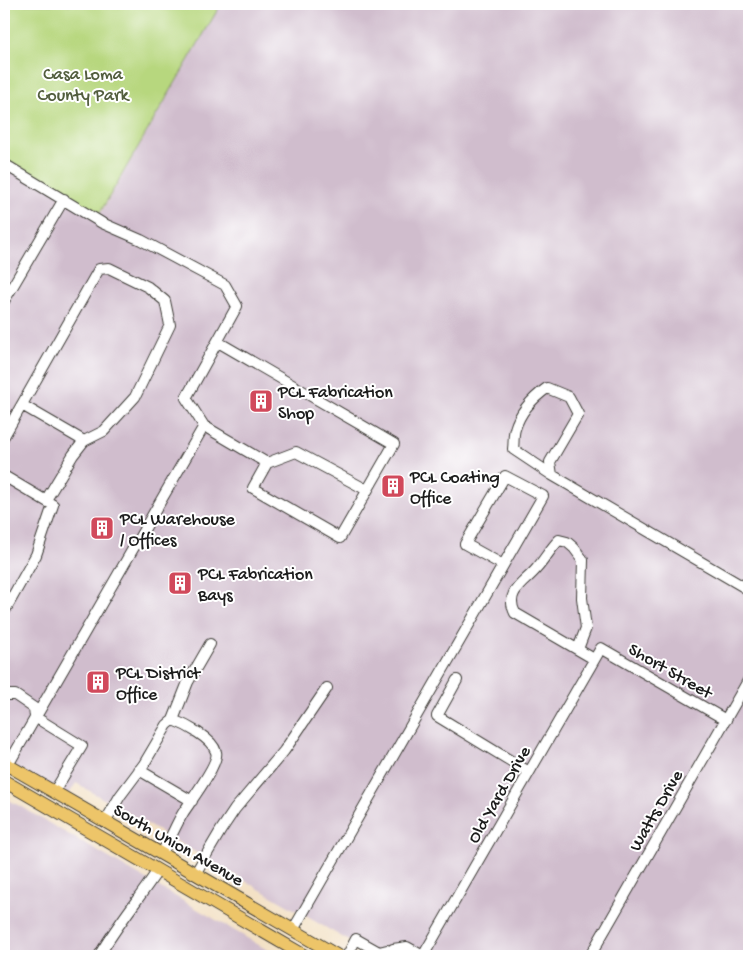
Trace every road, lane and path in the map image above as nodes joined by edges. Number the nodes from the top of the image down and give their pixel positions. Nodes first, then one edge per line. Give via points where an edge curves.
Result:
1 (4, 164) edge
2 (64, 199) junction
3 (4, 301) edge
4 (218, 342) junction
5 (22, 405) junction
6 (204, 426) junction
7 (4, 436) edge
8 (84, 441) junction
9 (267, 463) junction
10 (552, 475) junction
11 (4, 476) edge
12 (366, 490) junction
13 (46, 500) junction
14 (503, 566) junction
15 (749, 590) edge
16 (8, 594) edge
17 (4, 612) edge
18 (210, 644) dead end
19 (601, 648) joint
20 (578, 649) junction
21 (594, 659) junction
22 (749, 679) edge
23 (458, 680) dead end
24 (327, 688) dead end
25 (4, 696) edge
26 (35, 717) junction
27 (173, 720) junction
28 (726, 720) junction
29 (5, 764) edge
30 (139, 770) junction
31 (529, 772) junction
32 (4, 782) edge
33 (20, 791) junction
34 (54, 792) junction
35 (192, 801) junction
36 (82, 808) junction
37 (105, 822) junction
38 (90, 830) junction
39 (161, 854) junction
40 (158, 870) junction
41 (196, 874) junction
42 (243, 901) junction
43 (293, 930) junction
44 (388, 953) edge
45 (99, 956) edge
46 (305, 956) edge
47 (338, 956) edge
48 (347, 956) edge
49 (423, 956) edge
50 (590, 956) edge

1 - 2 street
2 - 3 street
2 - 4 street via 102,223 225,285 237,306
4 - 6 street via 186,398
4 - 12 street via 394,444
5 - 7 street
5 - 8 street
5 - 8 street via 99,269 109,268 148,287 165,301 170,324 135,397 104,431
6 - 9 street
6 - 26 street
8 - 13 street
9 - 12 street via 296,452
9 - 12 street via 253,488 340,538
10 - 10 street via 550,462 578,414 569,397 547,388 535,396 523,413 514,430 513,450
10 - 15 street
11 - 13 street
13 - 16 street via 53,504 36,555
14 - 14 street via 542,496 505,476 465,544
14 - 43 street
16 - 17 street
18 - 27 street via 188,682
19 - 21 street, Old Yard Drive
19 - 28 street, Short Street
20 - 20 street via 515,613 511,606 516,588 559,540 567,542 583,560 582,598 586,628
20 - 21 street
21 - 31 street, Old Yard Drive
22 - 28 street, Watts Drive
23 - 31 street via 437,716
24 - 41 street via 284,751 235,810
25 - 26 street via 14,695 34,708
26 - 29 street
26 - 34 street via 82,746
27 - 30 street
27 - 35 street via 186,724 216,751 217,758
28 - 50 street, Watts Drive
29 - 34 main road, South Union Avenue
30 - 35 street
30 - 37 street
31 - 49 street, Old Yard Drive
32 - 33 main road, South Union Avenue
33 - 36 main road via 31,789 54,801
33 - 38 main road, South Union Avenue
34 - 36 main road, South Union Avenue
35 - 39 street
36 - 37 main road, South Union Avenue
37 - 39 main road, South Union Avenue
38 - 39 main road via 102,829 152,858
38 - 40 main road, South Union Avenue
39 - 41 main road, South Union Avenue
40 - 42 main road via 169,869 228,902
40 - 45 street
40 - 46 main road, South Union Avenue
41 - 42 main road, South Union Avenue
42 - 43 main road, South Union Avenue
43 - 47 main road, South Union Avenue
44 - 48 street via 356,939
44 - 49 street via 407,947

